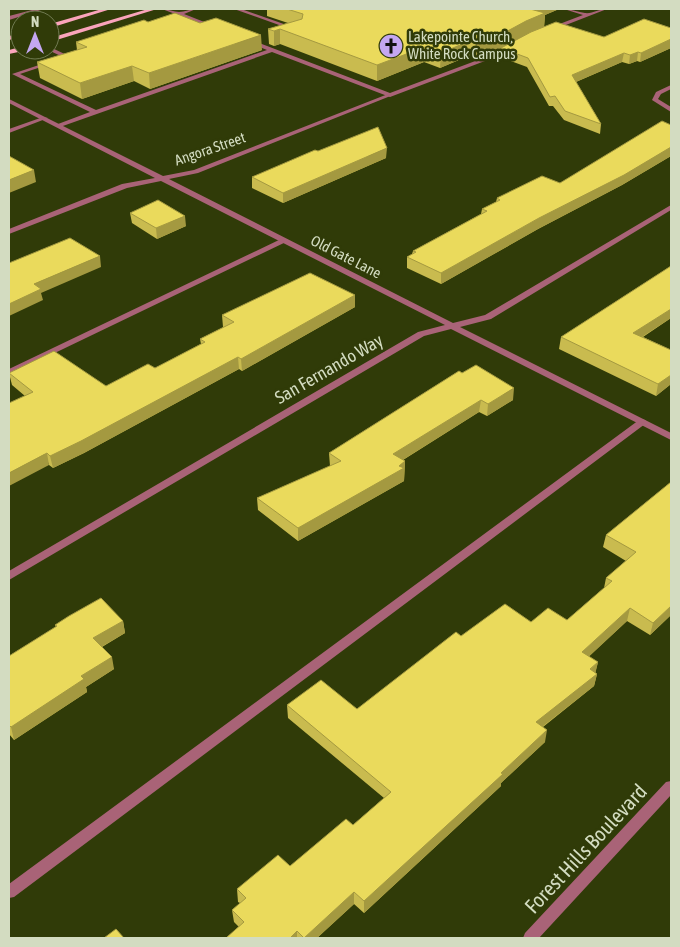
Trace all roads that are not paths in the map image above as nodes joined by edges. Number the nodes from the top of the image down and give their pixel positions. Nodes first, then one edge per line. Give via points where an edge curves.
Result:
1 (108, 9) edge
2 (154, 9) edge
3 (166, 9) edge
4 (194, 9) edge
5 (238, 9) edge
6 (566, 9) edge
7 (604, 9) edge
8 (588, 15) junction
9 (178, 17) junction
10 (60, 23) edge
11 (223, 31) edge
12 (544, 32) edge
13 (292, 34) edge
14 (60, 37) edge
15 (241, 38) edge
16 (267, 42) edge
17 (519, 43) edge
18 (258, 44) junction
19 (272, 50) junction
20 (60, 53) edge
21 (59, 60) edge
22 (60, 60) edge
23 (12, 75) edge
24 (671, 87) edge
25 (390, 95) junction
26 (11, 104) edge
27 (671, 110) edge
28 (95, 112) junction
29 (45, 118) junction
30 (60, 125) junction
31 (9, 131) edge
32 (164, 178) junction
33 (671, 207) edge
34 (9, 232) edge
35 (284, 241) junction
36 (452, 326) junction
37 (9, 372) edge
38 (642, 422) junction
39 (671, 436) edge
40 (9, 576) edge
41 (671, 786) edge
42 (9, 892) edge
43 (530, 938) edge

1 - 10 main road
2 - 14 main road
3 - 9 street
4 - 9 street
5 - 13 street via 300,31
6 - 8 street
7 - 8 street
8 - 12 street
9 - 11 street via 188,17
15 - 18 street
16 - 18 street
17 - 25 street, Angora Street via 504,52
18 - 19 street
19 - 25 street
19 - 28 street
20 - 22 street via 68,57
21 - 23 street
23 - 28 street
24 - 27 street via 658,93 654,100
25 - 32 street, Angora Street via 196,172
26 - 29 street, Old Gate Lane
28 - 30 street
29 - 30 street, Old Gate Lane
29 - 31 street
30 - 32 street, Old Gate Lane
32 - 34 street, Angora Street via 125,186
32 - 35 street, Old Gate Lane
33 - 36 street, San Fernando Way via 488,317
35 - 36 street, Old Gate Lane
35 - 37 street
36 - 38 street, Old Gate Lane
36 - 40 street, San Fernando Way via 421,334
38 - 39 street, Old Gate Lane
38 - 42 street
41 - 43 street, Forest Hills Boulevard

